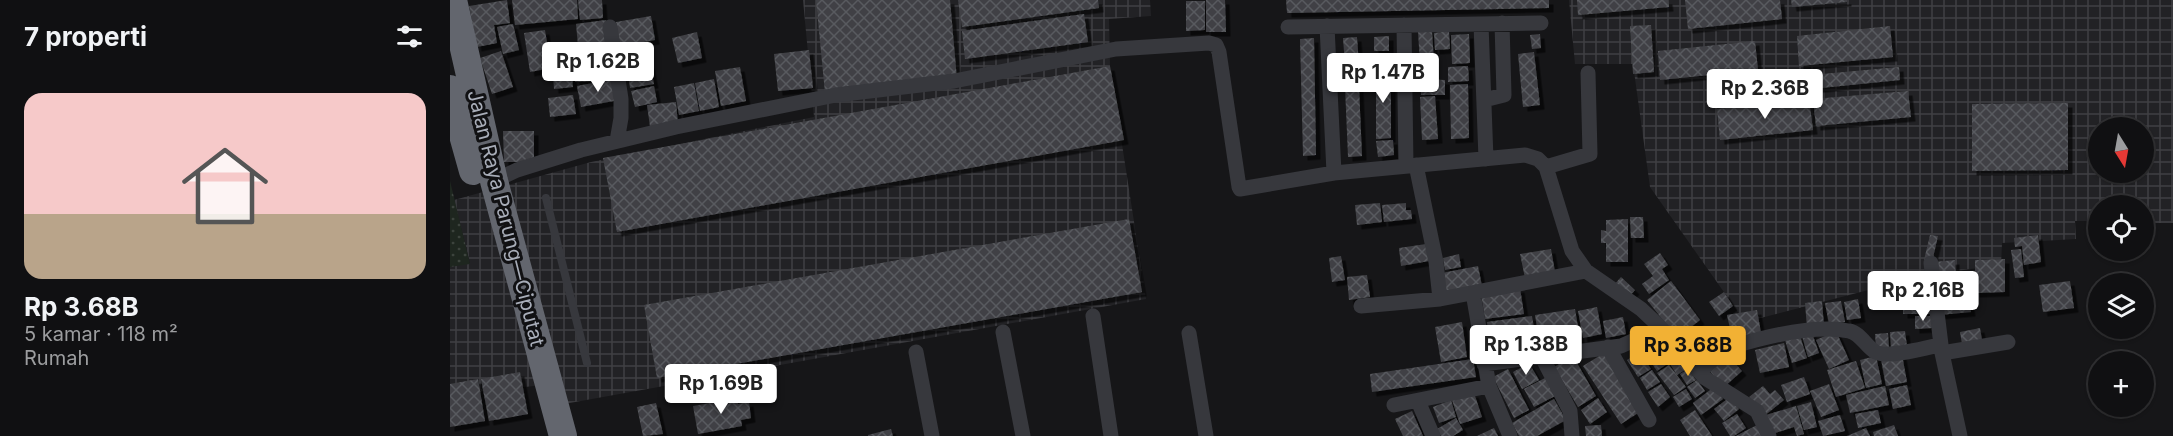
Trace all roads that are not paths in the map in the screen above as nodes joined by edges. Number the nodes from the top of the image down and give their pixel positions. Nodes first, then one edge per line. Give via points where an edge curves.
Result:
1 (453, 0) edge
2 (1502, 23) junction
3 (1541, 23) dead end
4 (1481, 24) junction
5 (1404, 25) junction
6 (1327, 26) junction
7 (610, 27) dead end
8 (1288, 27) dead end
9 (1588, 73) dead end
10 (450, 89) edge
11 (1484, 100) junction
12 (617, 141) junction
13 (1486, 159) junction
14 (1411, 166) junction
15 (1546, 166) junction
16 (1334, 173) junction
17 (494, 181) junction
18 (546, 198) dead end
19 (1931, 263) dead end
20 (1586, 271) junction
21 (514, 288) junction
22 (1473, 293) junction
23 (1440, 299) junction
24 (1361, 306) dead end
25 (1093, 316) dead end
26 (1659, 326) junction
27 (1003, 332) dead end
28 (1189, 333) dead end
29 (2008, 342) dead end
30 (1608, 347) junction
31 (1942, 349) junction
32 (916, 352) dead end
33 (1542, 357) junction
34 (587, 363) dead end
35 (1484, 364) junction
36 (1700, 372) junction
37 (1489, 386) junction
38 (1418, 401) junction
39 (1394, 405) dead end
40 (1649, 420) dead end
41 (1572, 432) edge
42 (546, 436) edge
43 (564, 436) edge
44 (932, 436) edge
45 (1023, 436) edge
46 (1111, 436) edge
47 (1206, 436) edge
48 (1433, 436) edge
49 (1509, 436) edge
50 (1558, 436) edge
51 (1769, 436) edge
52 (1960, 436) edge

1 - 17 highway, Jalan Raya Parung—Ciputat
2 - 3 street
2 - 4 street
2 - 11 street via 1504,95
4 - 5 street
4 - 11 street
5 - 6 street
5 - 14 street
6 - 8 street
6 - 16 street
7 - 12 street via 621,99
9 - 15 street via 1590,154
10 - 21 highway, Jalan Raya Parung—Ciputat
11 - 13 street
12 - 16 street via 836,95 954,81 1116,49 1209,43 1216,45 1219,52 1239,187
12 - 17 street via 546,160
13 - 14 street
13 - 15 street via 1525,155
14 - 16 street
14 - 23 street via 1434,251
15 - 20 street via 1572,251
17 - 21 highway, Jalan Raya Parung—Ciputat
18 - 34 lane
19 - 31 street
20 - 22 street
20 - 26 street
21 - 42 highway, Jalan Raya Parung—Ciputat
21 - 43 highway, Jalan Raya Parung—Ciputat
22 - 23 street
22 - 35 street
23 - 24 street
25 - 46 street
26 - 30 street via 1632,342
26 - 36 street
27 - 45 street
28 - 47 street
29 - 31 street
30 - 33 street
30 - 40 street
31 - 36 street via 1885,355 1874,352 1852,332 1799,332 1731,346
31 - 52 street
32 - 44 street
33 - 35 street
33 - 41 street via 1570,411
35 - 37 street
36 - 51 street via 1756,411
37 - 38 street
37 - 49 street
38 - 39 street
38 - 48 street
41 - 50 street

